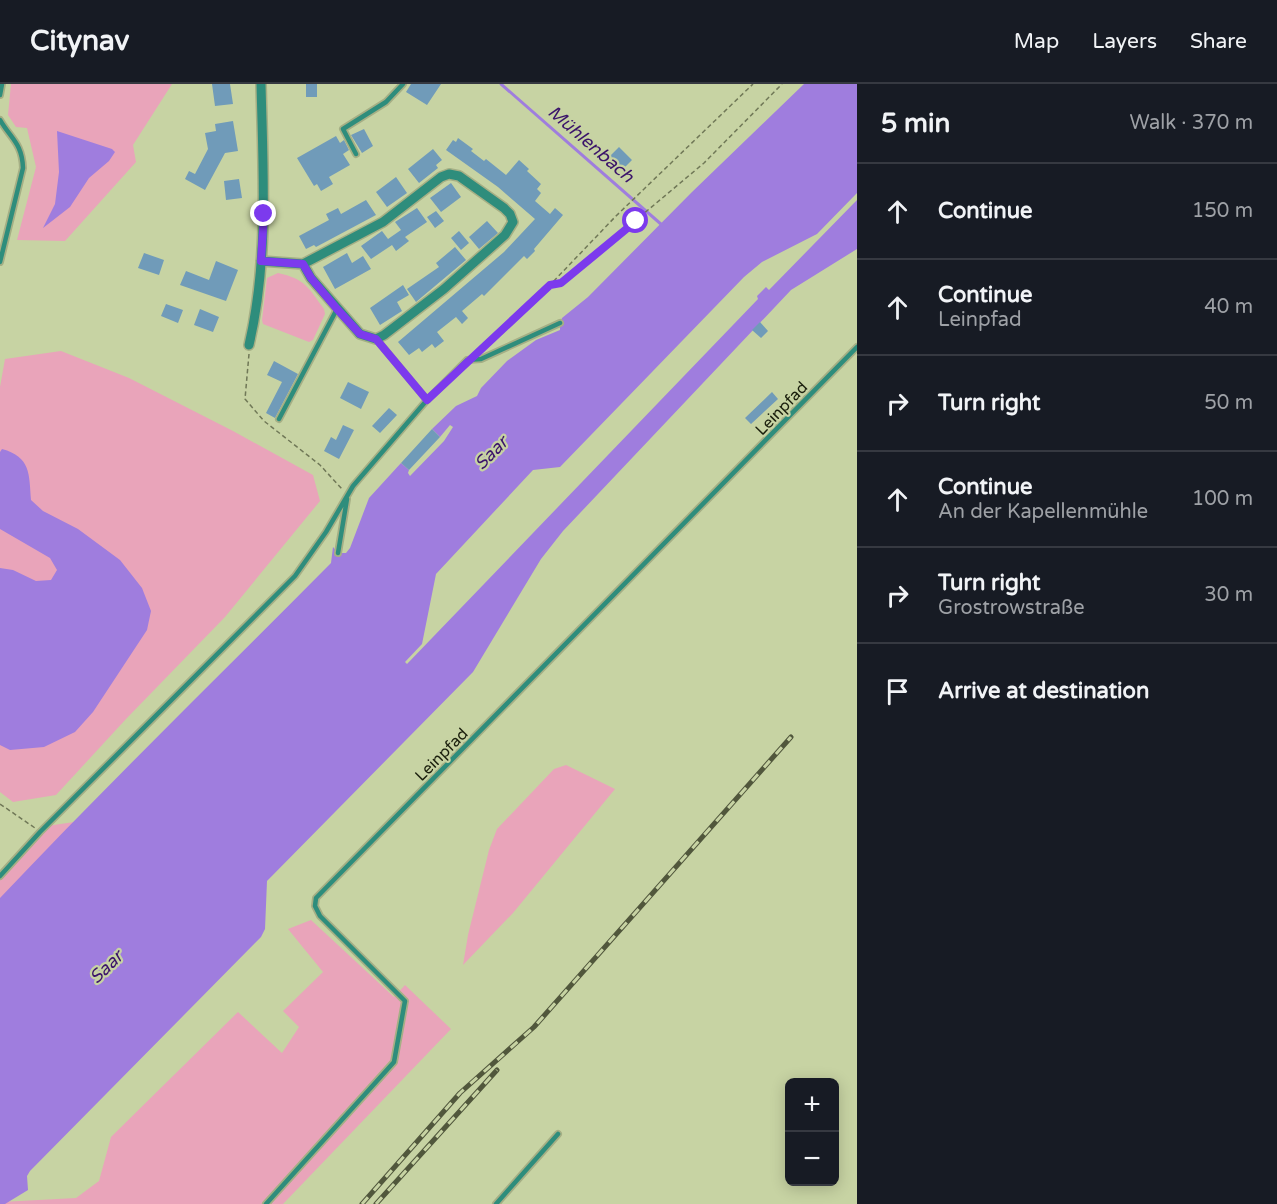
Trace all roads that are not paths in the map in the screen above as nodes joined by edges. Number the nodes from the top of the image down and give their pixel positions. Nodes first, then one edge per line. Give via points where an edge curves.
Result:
1 (2, 84) edge
2 (261, 84) edge
3 (403, 84) edge
4 (0, 95) edge
5 (0, 120) edge
6 (356, 154) dead end
7 (261, 261) junction
8 (0, 262) edge
9 (303, 264) junction
10 (337, 309) junction
11 (560, 323) dead end
12 (376, 339) junction
13 (249, 345) road end
14 (857, 347) edge
15 (427, 400) junction
16 (279, 419) dead end
17 (347, 494) junction
18 (338, 553) dead end
19 (0, 876) edge
20 (558, 1134) dead end
21 (266, 1204) edge
22 (496, 1204) edge

1 - 4 lane
2 - 7 street
3 - 6 lane via 386,102 344,129
5 - 8 lane via 19,145 23,168
7 - 9 street
7 - 13 street
9 - 10 street
9 - 12 street via 383,222 449,174 459,176 510,214 513,222 505,236 444,289
10 - 12 street via 360,334
10 - 16 lane
11 - 15 lane via 481,360 467,360
12 - 15 lane
14 - 21 lane, Leinpfad via 316,898 320,916 405,1001 394,1062
15 - 17 lane
17 - 18 lane
17 - 19 lane via 295,576
20 - 22 lane

